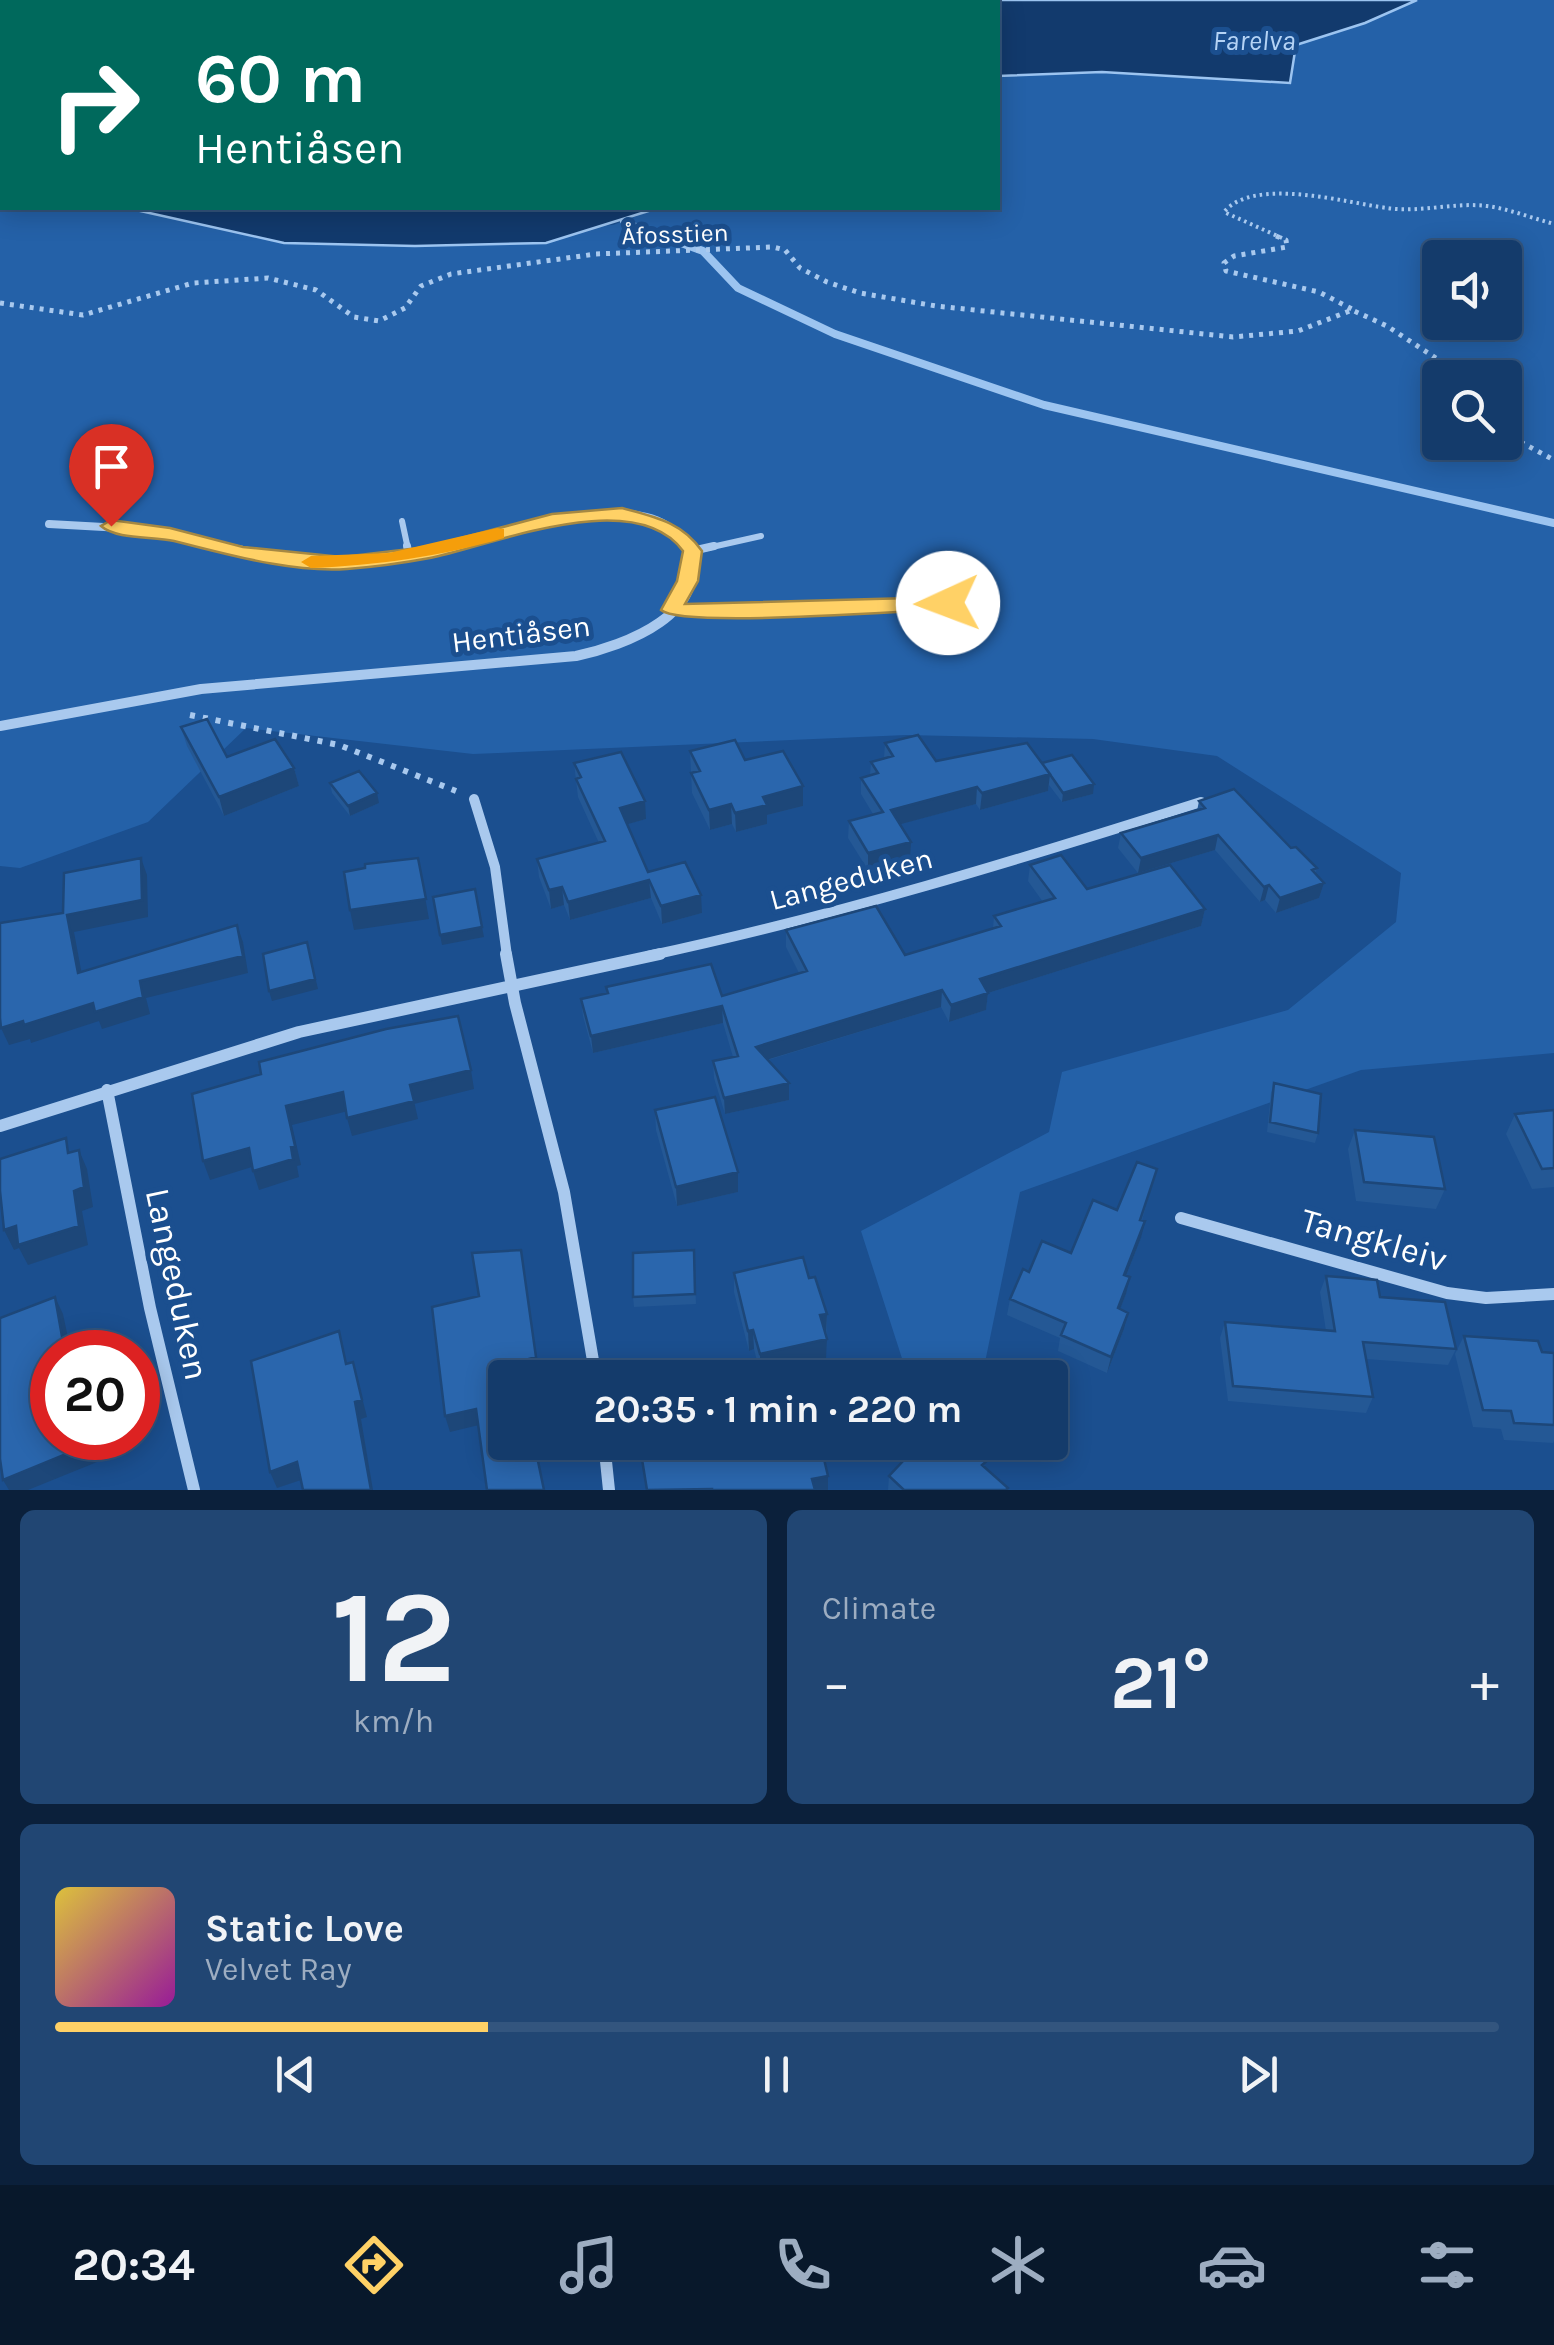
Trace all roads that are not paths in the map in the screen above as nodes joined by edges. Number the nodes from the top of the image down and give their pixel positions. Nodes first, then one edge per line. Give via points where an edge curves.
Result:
1 (402, 522) dead end
2 (49, 524) dead end
3 (761, 536) dead end
4 (692, 551) junction
5 (408, 556) junction
6 (980, 605) dead end
7 (671, 610) junction
8 (0, 726) edge
9 (474, 799) road end
10 (1200, 802) edge
11 (511, 986) junction
12 (107, 1090) junction
13 (0, 1126) edge
14 (1181, 1218) dead end
15 (1554, 1294) edge
16 (594, 1360) edge
17 (606, 1460) edge
18 (194, 1490) edge
19 (609, 1490) edge

1 - 5 lane
2 - 5 street via 135,528 302,562
3 - 4 lane
4 - 5 street via 664,526 622,514 552,520
4 - 7 street, Hentiåsen via 688,581
6 - 7 lane
7 - 8 street, Hentiåsen via 635,640 576,656 201,689
9 - 11 street via 497,864
10 - 11 street, Langeduken via 770,930
11 - 12 street, Langeduken via 299,1032
11 - 16 street via 582,1271
12 - 13 street, Langeduken
12 - 18 street, Langeduken
14 - 15 street, Tangkleiv via 1447,1293
17 - 19 street

